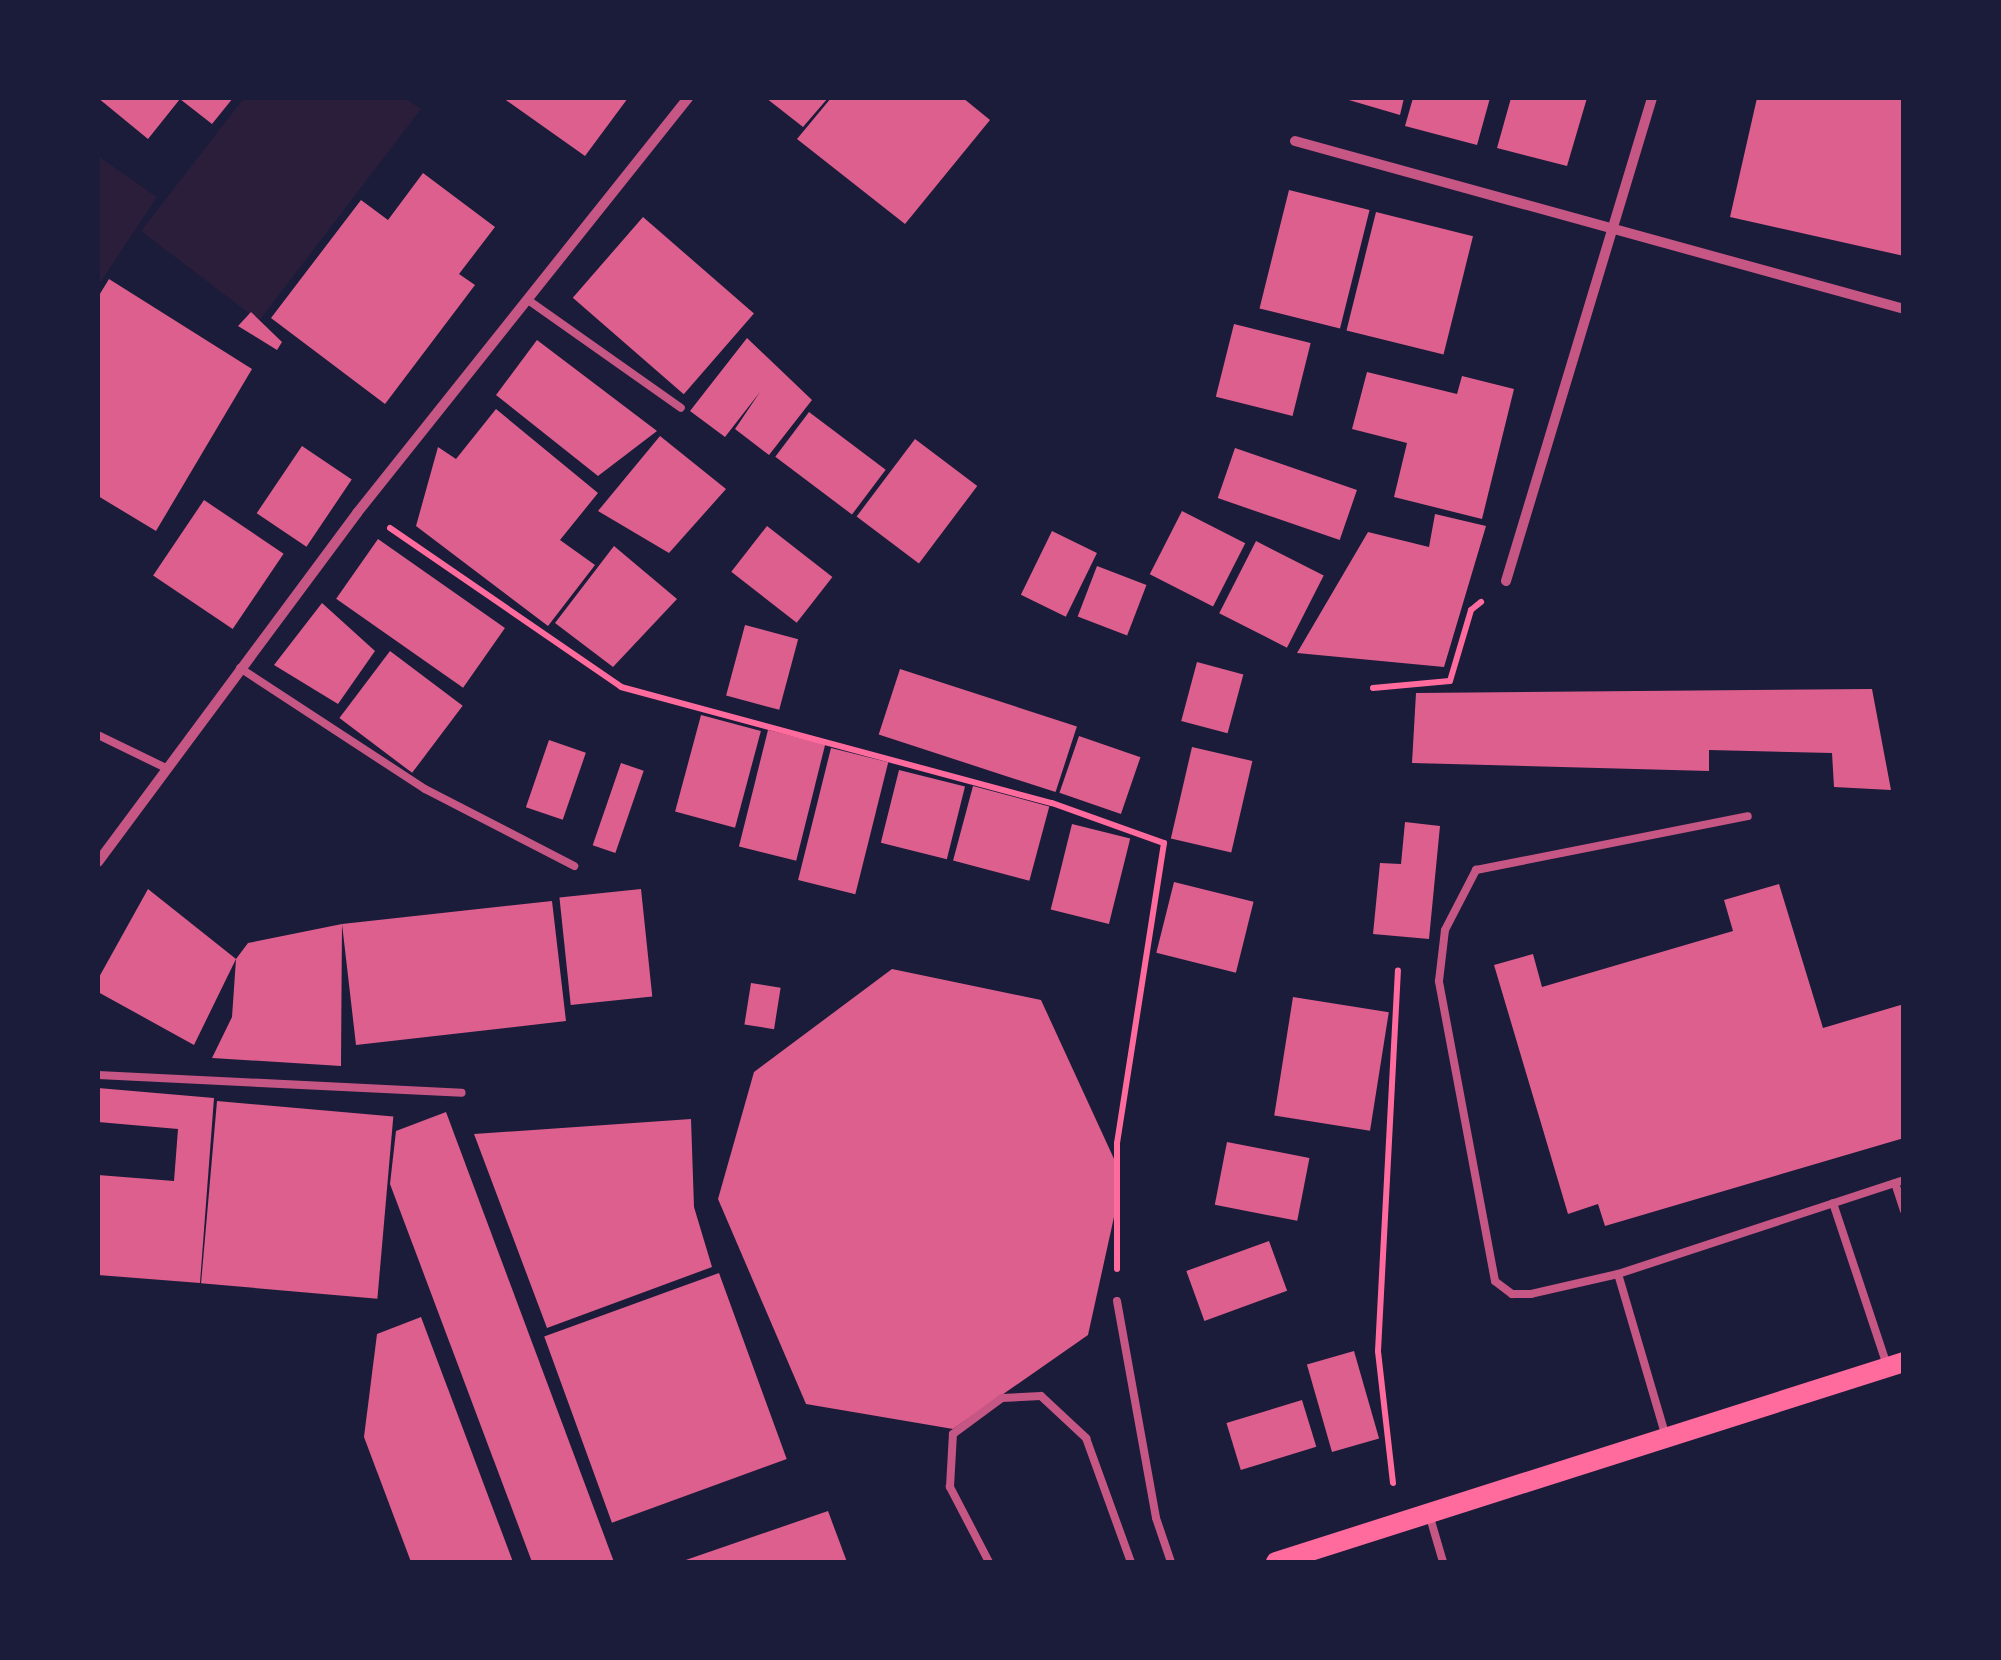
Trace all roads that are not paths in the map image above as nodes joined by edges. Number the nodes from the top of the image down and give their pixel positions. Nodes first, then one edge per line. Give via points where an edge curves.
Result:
1 (688, 98) edge
2 (1652, 98) edge
3 (1295, 141) dead end
4 (1614, 225) junction
5 (528, 300) junction
6 (1904, 310) edge
7 (681, 408) dead end
8 (1506, 581) road end
9 (240, 668) junction
10 (98, 735) edge
11 (166, 768) junction
12 (1748, 816) dead end
13 (98, 862) edge
14 (574, 866) dead end
15 (98, 1075) edge
16 (462, 1093) dead end
17 (1899, 1182) edge
18 (1832, 1204) junction
19 (1904, 1211) edge
20 (1618, 1274) junction
21 (1117, 1301) road end
22 (1895, 1365) edge
23 (1666, 1437) junction
24 (1429, 1514) junction
25 (989, 1562) edge
26 (1131, 1562) edge
27 (1172, 1562) edge
28 (1276, 1562) edge
29 (1443, 1562) edge

1 - 5 street
2 - 4 street
3 - 4 street
4 - 6 street
4 - 8 street
5 - 7 lane
5 - 9 street
9 - 11 street
9 - 14 lane via 426,790
10 - 11 lane
11 - 13 street
12 - 20 lane via 1476,870 1445,930 1439,981 1495,1281 1512,1294 1531,1294
15 - 16 lane
17 - 18 lane
17 - 19 lane
18 - 20 lane
18 - 22 lane
20 - 23 lane
21 - 27 lane via 1156,1518
22 - 23 main road
23 - 24 main road
24 - 28 main road
24 - 29 lane
25 - 26 lane via 950,1487 953,1434 1002,1398 1041,1396 1086,1438

